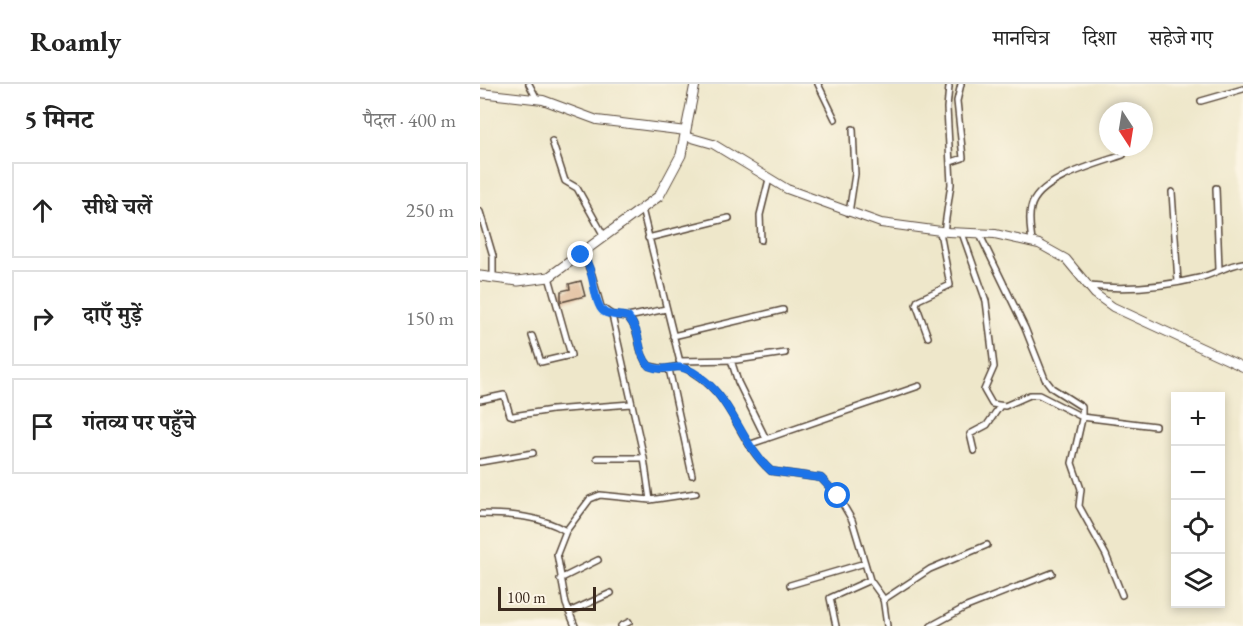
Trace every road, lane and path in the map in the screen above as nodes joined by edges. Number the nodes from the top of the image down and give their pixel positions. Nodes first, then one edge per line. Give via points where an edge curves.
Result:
1 (529, 84) edge
2 (695, 84) edge
3 (818, 84) edge
4 (961, 84) edge
5 (949, 87) dead end
6 (1243, 90) edge
7 (480, 93) edge
8 (537, 99) junction
9 (1201, 101) dead end
10 (835, 118) dead end
11 (853, 129) dead end
12 (686, 134) junction
13 (552, 141) dead end
14 (1120, 156) edge
15 (951, 162) junction
16 (770, 179) junction
17 (1216, 188) dead end
18 (1172, 192) dead end
19 (642, 209) junction
20 (480, 212) edge
21 (849, 213) junction
22 (729, 218) dead end
23 (942, 232) junction
24 (962, 233) junction
25 (979, 233) junction
26 (605, 237) junction
27 (648, 238) junction
28 (761, 240) dead end
29 (1032, 242) junction
30 (580, 257) junction
31 (1243, 263) edge
32 (1219, 269) junction
33 (480, 276) edge
34 (549, 277) junction
35 (493, 278) junction
36 (1178, 282) junction
37 (1088, 286) junction
38 (666, 309) junction
39 (783, 310) dead end
40 (612, 315) junction
41 (628, 317) junction
42 (532, 336) dead end
43 (673, 336) junction
44 (928, 337) dead end
45 (785, 353) dead end
46 (731, 360) junction
47 (680, 363) junction
48 (1243, 368) edge
49 (669, 369) junction
50 (919, 386) dead end
51 (480, 400) edge
52 (631, 404) junction
53 (1000, 406) junction
54 (1082, 413) junction
55 (1155, 426) dead end
56 (766, 439) junction
57 (751, 444) junction
58 (974, 451) dead end
59 (533, 453) dead end
60 (597, 458) dead end
61 (644, 458) junction
62 (480, 462) edge
63 (692, 475) dead end
64 (696, 493) dead end
65 (650, 500) junction
66 (480, 514) edge
67 (563, 529) junction
68 (987, 545) dead end
69 (598, 560) dead end
70 (865, 563) junction
71 (1052, 573) dead end
72 (560, 579) junction
73 (870, 580) junction
74 (790, 585) dead end
75 (611, 593) dead end
76 (1122, 595) dead end
77 (883, 600) junction
78 (569, 612) junction
79 (629, 622) dead end
80 (575, 626) edge
81 (621, 626) edge
82 (836, 626) edge
83 (887, 626) edge
84 (931, 626) edge

1 - 8 street
2 - 12 main road
3 - 10 street
4 - 15 street via 957,100 963,159
5 - 15 street
6 - 9 street
7 - 8 street
8 - 12 street via 597,120
11 - 21 street via 855,174
12 - 16 street via 713,144
12 - 19 main road via 681,155 658,196
13 - 26 street via 565,181 577,188
14 - 29 street via 1041,190 1030,212
15 - 23 street
16 - 21 street
16 - 28 street via 760,215
17 - 32 street
18 - 36 street
19 - 26 main road
19 - 27 street
20 - 35 street via 493,256
21 - 23 street via 891,226
22 - 27 street
23 - 24 street
23 - 44 street via 950,285 916,304
24 - 25 street
24 - 53 street via 986,301 994,367 985,394 992,404
25 - 29 street
25 - 54 street via 1025,328 1041,371 1052,388 1079,403
26 - 30 main road
27 - 38 street
29 - 37 street via 1066,259
30 - 34 main road
30 - 40 street via 592,275 601,307
31 - 32 street
32 - 36 street
33 - 35 main road
34 - 35 main road via 518,281
34 - 42 street via 571,355 542,362
36 - 37 street via 1134,289
37 - 48 street via 1113,308
38 - 41 street
38 - 43 street
39 - 43 street
40 - 41 street
40 - 52 street
41 - 49 street via 638,330 645,362 653,368
43 - 47 street
45 - 46 street
46 - 47 street
46 - 56 street
47 - 49 street
47 - 57 street via 718,392
49 - 63 street
50 - 56 street
51 - 52 street via 504,395 512,416
52 - 61 street
53 - 54 street via 1034,394
53 - 58 street via 987,425 970,434
54 - 55 street
54 - 76 street via 1072,464 1081,489 1079,506
56 - 57 street
57 - 70 street via 771,471 815,476 831,487 852,520
59 - 62 street
60 - 61 street
61 - 65 street
64 - 65 street
65 - 67 street via 596,495
66 - 67 street via 511,515
67 - 72 street via 557,554
68 - 77 street via 930,569
69 - 72 street
70 - 73 street
70 - 74 street
71 - 84 street via 964,608
72 - 78 street
73 - 77 street
73 - 82 street via 830,598
75 - 78 street
77 - 83 street
78 - 80 street
79 - 81 street

